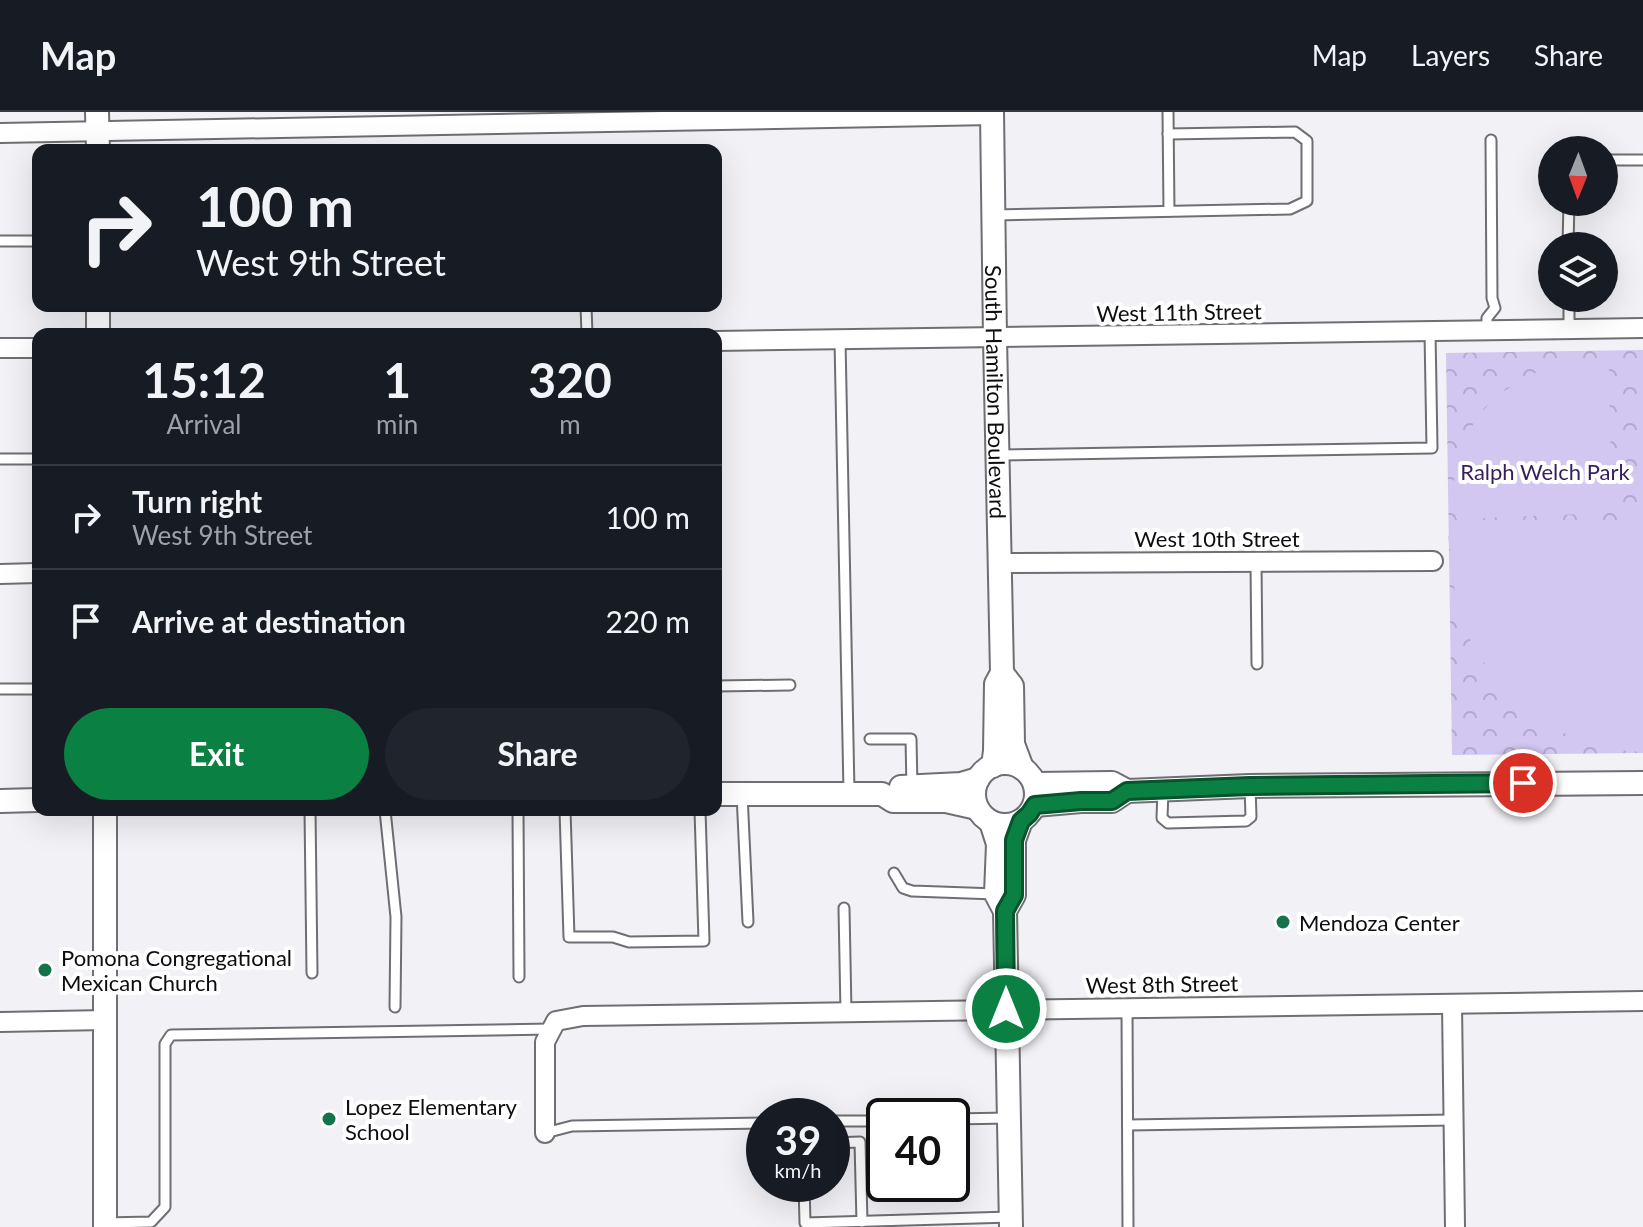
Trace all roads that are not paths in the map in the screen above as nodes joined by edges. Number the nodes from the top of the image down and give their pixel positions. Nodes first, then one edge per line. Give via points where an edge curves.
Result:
1 (1168, 112) edge
2 (992, 114) edge
3 (540, 118) edge
4 (310, 120) edge
5 (97, 131) edge
6 (0, 133) edge
7 (1168, 134) junction
8 (1491, 140) dead end
9 (1618, 160) edge
10 (1642, 160) edge
11 (1169, 211) junction
12 (994, 215) junction
13 (0, 241) edge
14 (32, 241) edge
15 (1569, 312) edge
16 (1643, 328) edge
17 (1569, 330) junction
18 (1487, 331) junction
19 (1430, 332) junction
20 (995, 338) junction
21 (840, 340) junction
22 (722, 341) edge
23 (0, 348) edge
24 (32, 348) edge
25 (998, 455) junction
26 (0, 459) edge
27 (32, 459) edge
28 (1433, 561) dead end
29 (1256, 562) junction
30 (1001, 563) junction
31 (32, 573) edge
32 (0, 574) edge
33 (1257, 664) dead end
34 (1002, 673) junction
35 (790, 685) dead end
36 (722, 686) edge
37 (0, 689) edge
38 (32, 689) edge
39 (870, 739) dead end
40 (985, 772) junction
41 (1643, 783) edge
42 (1250, 786) junction
43 (912, 787) junction
44 (1163, 790) junction
45 (849, 793) junction
46 (722, 794) edge
47 (742, 794) junction
48 (882, 794) junction
49 (1028, 795) junction
50 (32, 800) edge
51 (0, 801) edge
52 (984, 815) junction
53 (105, 816) edge
54 (310, 816) edge
55 (386, 816) edge
56 (518, 816) edge
57 (565, 816) edge
58 (700, 816) edge
59 (894, 873) dead end
60 (1000, 902) junction
61 (844, 908) dead end
62 (748, 922) dead end
63 (312, 973) dead end
64 (519, 977) dead end
65 (1643, 1001) edge
66 (1452, 1005) junction
67 (395, 1007) dead end
68 (1127, 1008) junction
69 (1006, 1009) junction
70 (846, 1012) junction
71 (106, 1020) junction
72 (0, 1022) edge
73 (552, 1029) junction
74 (1009, 1118) junction
75 (970, 1119) edge
76 (1454, 1120) junction
77 (746, 1123) edge
78 (1128, 1125) junction
79 (545, 1133) joint
80 (850, 1142) edge
81 (804, 1202) edge
82 (862, 1222) junction
83 (1011, 1222) edge
84 (105, 1225) edge
85 (1128, 1227) edge
86 (1455, 1227) edge

1 - 7 lane
2 - 3 street
2 - 12 street, South Hamilton Boulevard
3 - 4 street
4 - 5 street
5 - 6 street
7 - 11 lane
7 - 11 lane via 1295,132 1307,141 1307,201 1290,209
8 - 18 lane via 1495,308 1487,318
9 - 10 lane
11 - 12 lane
12 - 20 street, South Hamilton Boulevard
13 - 14 lane
15 - 17 lane
16 - 17 street, West 11th Street
17 - 18 street, West 11th Street
18 - 19 street, West 11th Street
19 - 20 street, West 11th Street
19 - 25 lane via 1432,448
20 - 21 street, West 11th Street
20 - 25 street, South Hamilton Boulevard
21 - 22 street, West 11th Street
21 - 45 lane
23 - 24 street
25 - 30 street, South Hamilton Boulevard
26 - 27 lane
28 - 29 street, West 10th Street
29 - 30 street, West 10th Street
29 - 33 lane
30 - 34 street, South Hamilton Boulevard
31 - 32 street
34 - 40 street, South Hamilton Boulevard via 996,684 995,751
34 - 49 street, South Hamilton Boulevard via 1012,686 1013,744
35 - 36 lane
37 - 38 lane
39 - 43 lane via 911,739
40 - 43 street via 961,784
40 - 49 street via 1013,764
40 - 52 street via 974,788
41 - 42 street
42 - 44 street
42 - 44 lane via 1251,817 1246,821 1168,823 1162,818
43 - 48 street via 892,787
44 - 49 street via 1127,791 1112,783
45 - 47 street
45 - 48 street
46 - 47 street
47 - 62 lane
48 - 52 street via 893,801 946,801
49 - 52 street via 1012,825
49 - 60 street, South Hamilton Boulevard via 1014,840 1014,895
50 - 51 street
52 - 60 street, South Hamilton Boulevard via 998,844
53 - 71 street
54 - 63 lane
55 - 67 lane via 396,917
56 - 64 lane
57 - 58 lane via 569,937 629,942 704,941
59 - 60 lane via 903,888 912,891
60 - 69 street, South Hamilton Boulevard
61 - 70 lane
65 - 66 street, West 8th Street
66 - 68 street, West 8th Street
66 - 76 street
68 - 69 street, West 8th Street
68 - 78 lane
69 - 70 street, West 8th Street
69 - 74 street, South Hamilton Boulevard
70 - 73 street, West 8th Street via 583,1016 556,1021
71 - 72 street
71 - 84 street
73 - 79 street via 545,1042
73 - 84 lane via 171,1035 165,1044 165,1207 151,1222
74 - 75 lane
74 - 83 street, South Hamilton Boulevard
76 - 78 lane
76 - 86 street
77 - 79 lane via 572,1126
78 - 85 lane
80 - 82 lane via 860,1142
81 - 82 lane via 805,1223
82 - 83 lane

